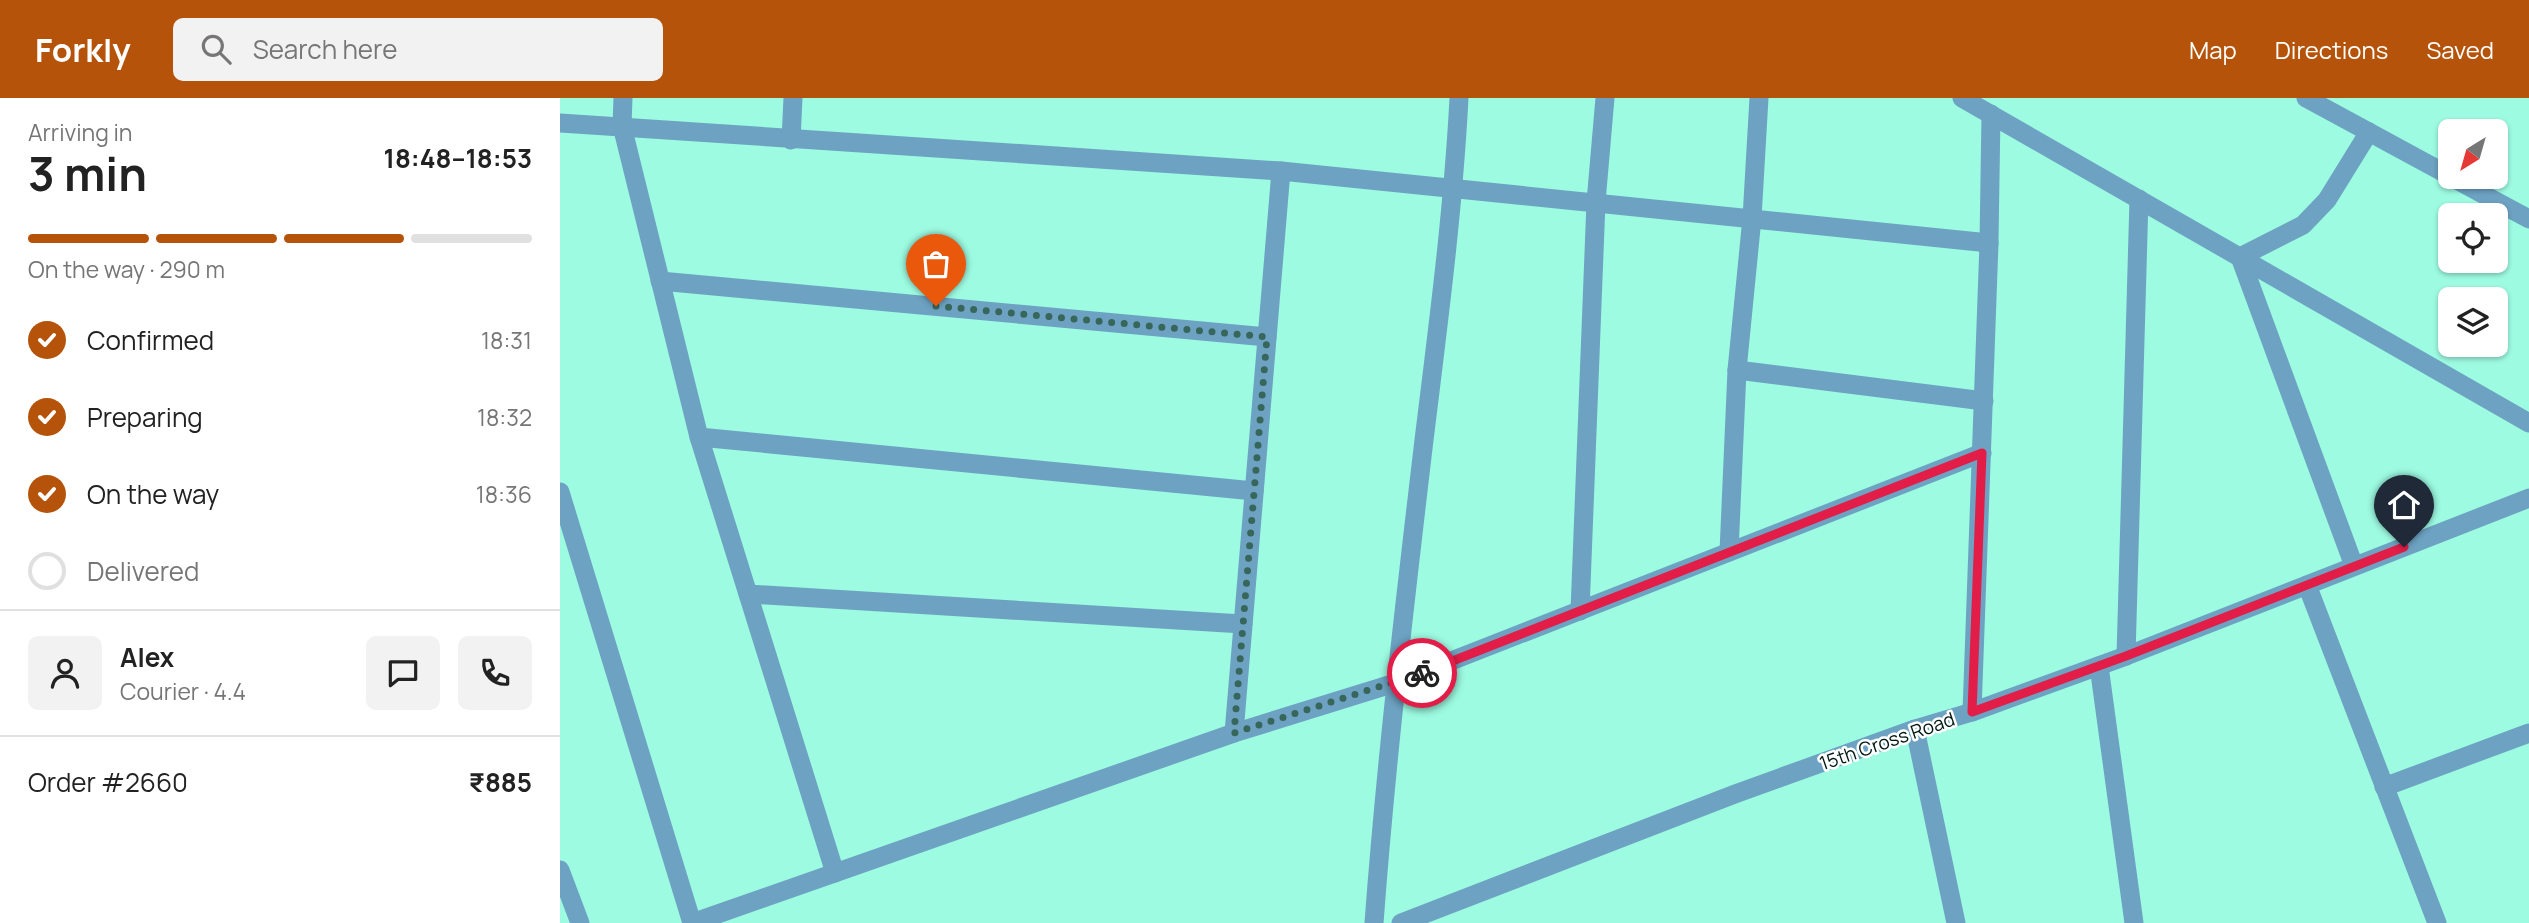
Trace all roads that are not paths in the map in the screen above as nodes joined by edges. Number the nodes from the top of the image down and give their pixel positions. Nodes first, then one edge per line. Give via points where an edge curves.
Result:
1 (624, 98) edge
2 (793, 98) edge
3 (1459, 98) edge
4 (1605, 98) edge
5 (1759, 98) edge
6 (1962, 98) edge
7 (2306, 98) edge
8 (1991, 114) junction
9 (560, 123) edge
10 (622, 126) junction
11 (2368, 132) junction
12 (791, 140) junction
13 (2438, 169) edge
14 (1280, 171) junction
15 (1455, 187) junction
16 (2475, 189) edge
17 (2139, 199) junction
18 (1596, 202) junction
19 (1752, 218) junction
20 (2529, 219) edge
21 (1989, 243) junction
22 (2240, 257) junction
23 (660, 281) junction
24 (1267, 337) junction
25 (1737, 370) junction
26 (1983, 401) junction
27 (2529, 423) edge
28 (699, 437) junction
29 (1982, 453) junction
30 (1254, 491) junction
31 (560, 492) edge
32 (2529, 498) edge
33 (1729, 552) junction
34 (2354, 566) junction
35 (2307, 585) junction
36 (748, 594) junction
37 (1580, 611) junction
38 (1243, 624) junction
39 (2126, 656) junction
40 (2099, 666) junction
41 (1395, 683) junction
42 (1972, 712) junction
43 (1915, 729) junction
44 (1234, 733) junction
45 (2529, 733) edge
46 (2385, 787) junction
47 (560, 870) edge
48 (835, 873) junction
49 (580, 923) edge
50 (692, 923) edge
51 (1374, 923) edge
52 (1401, 923) edge
53 (1956, 923) edge
54 (2134, 923) edge
55 (2437, 923) edge

1 - 10 street
2 - 12 street
3 - 15 street
4 - 18 street
5 - 19 street
6 - 8 street
7 - 11 street
8 - 17 street
8 - 21 street
9 - 10 street
10 - 12 street
10 - 23 street
11 - 13 street
11 - 22 street via 2327,200 2303,225
12 - 14 street
14 - 15 street
14 - 24 street
15 - 18 street
15 - 41 street
16 - 20 street
17 - 22 street
17 - 39 street
18 - 19 street
18 - 37 street
19 - 21 street
19 - 25 street
21 - 26 street
22 - 27 street
22 - 34 street
23 - 24 street
23 - 28 street
24 - 30 street
25 - 26 street
25 - 33 street
26 - 29 street
28 - 30 street
28 - 36 street
29 - 33 street
29 - 42 street
30 - 38 street
31 - 50 street
32 - 34 street, 15th Cross Road
33 - 37 street
34 - 35 street, 15th Cross Road
35 - 39 street, 15th Cross Road
35 - 46 street
36 - 38 street
36 - 48 street
37 - 41 street
38 - 44 street
39 - 40 street, 15th Cross Road
40 - 42 street, 15th Cross Road
40 - 54 street
41 - 44 street
41 - 51 street
42 - 43 street, 15th Cross Road
43 - 52 street, 15th Cross Road
43 - 53 street
44 - 48 street
45 - 46 street
46 - 55 street
47 - 49 street
48 - 50 street

